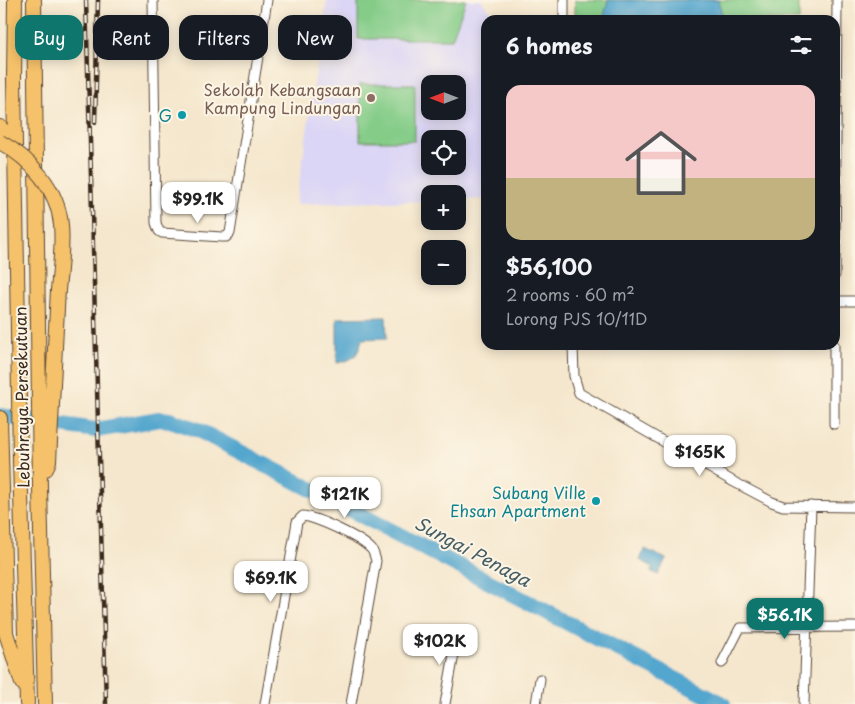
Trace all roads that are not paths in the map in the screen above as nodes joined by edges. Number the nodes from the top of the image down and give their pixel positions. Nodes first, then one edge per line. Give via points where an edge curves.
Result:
1 (15, 0) edge
2 (34, 0) edge
3 (153, 0) edge
4 (267, 0) edge
5 (564, 0) edge
6 (837, 0) edge
7 (564, 15) edge
8 (837, 15) edge
9 (0, 127) edge
10 (0, 142) edge
11 (15, 143) junction
12 (840, 301) edge
13 (855, 301) edge
14 (573, 350) edge
15 (834, 350) edge
16 (0, 418) edge
17 (834, 424) dead end
18 (1, 459) edge
19 (40, 487) junction
20 (811, 506) junction
21 (855, 507) edge
22 (807, 628) junction
23 (855, 628) edge
24 (458, 632) dead end
25 (722, 663) dead end
26 (540, 679) dead end
27 (27, 702) edge
28 (45, 704) edge
29 (265, 704) edge
30 (352, 704) edge
31 (445, 704) edge
32 (536, 704) edge
33 (804, 704) edge

1 - 11 highway, Lebuhraya Persekutuan
2 - 19 highway, Lebuhraya Persekutuan
3 - 4 street via 156,223 162,233 222,238 235,224
5 - 7 street
6 - 8 street
9 - 11 highway
10 - 19 highway, bridge via 22,156 38,172 54,198 61,225 49,461
11 - 27 highway, Lebuhraya Persekutuan
12 - 13 street
14 - 20 street via 574,376 579,394 772,502 783,506
15 - 17 street
16 - 18 highway
18 - 27 highway via 6,633
19 - 28 highway, Lebuhraya Persekutuan
20 - 21 street
20 - 22 street
22 - 23 street
22 - 25 street via 740,628
22 - 33 street
24 - 31 street
26 - 32 street
29 - 30 street via 297,522 303,516 328,523 366,544 376,561

